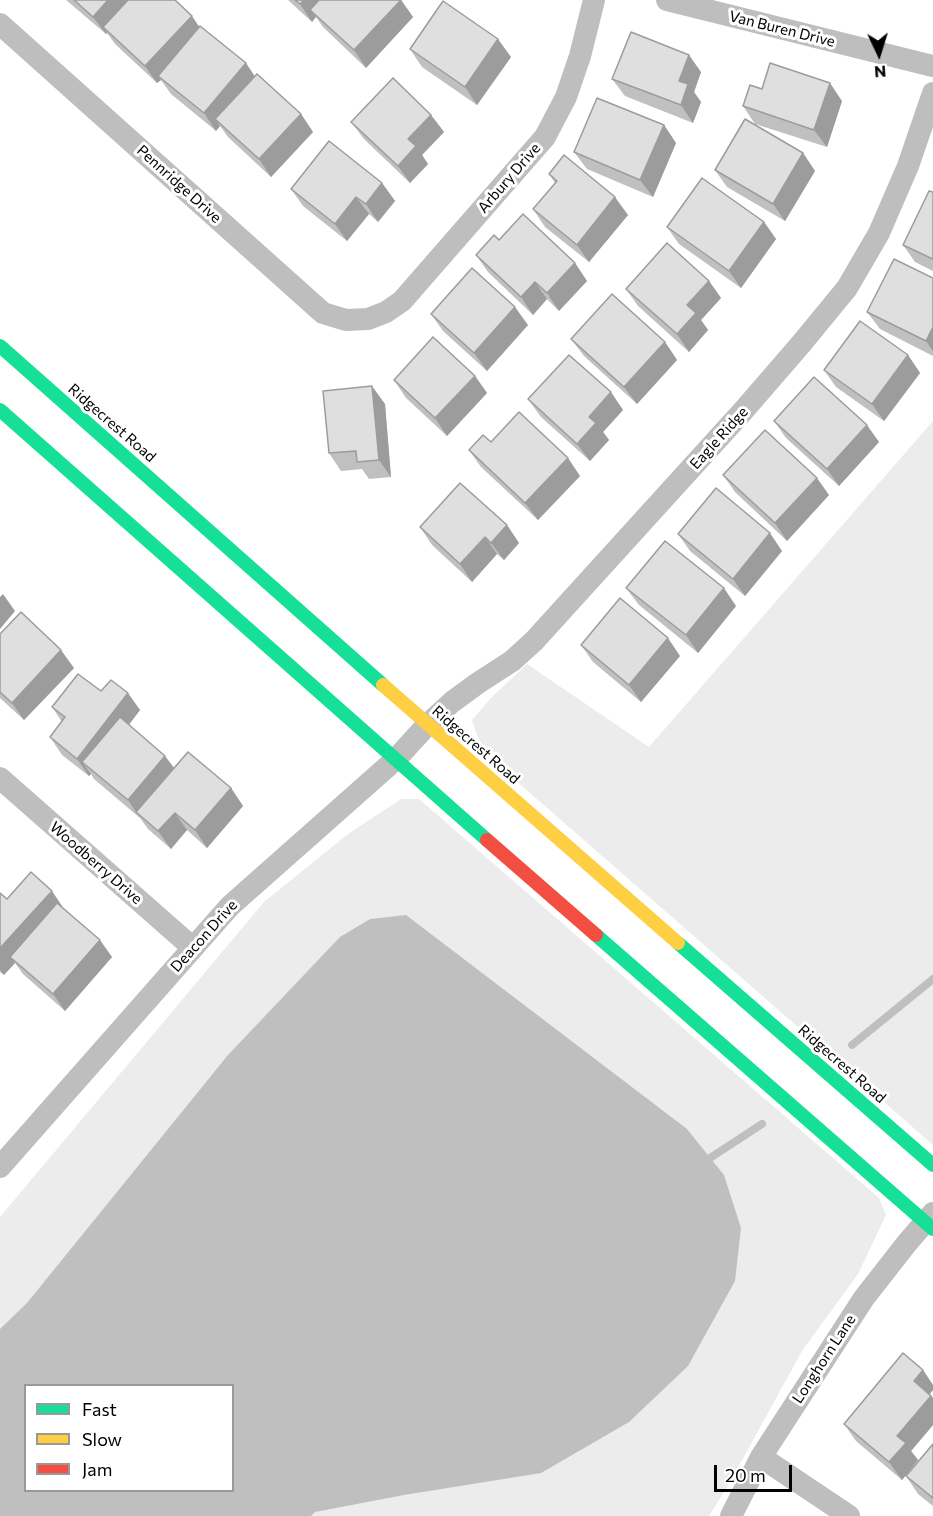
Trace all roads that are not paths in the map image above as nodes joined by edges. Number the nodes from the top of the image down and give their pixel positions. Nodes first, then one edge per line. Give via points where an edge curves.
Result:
1 (594, 0) edge
2 (667, 0) edge
3 (0, 24) edge
4 (933, 66) edge
5 (933, 93) edge
6 (368, 319) joint
7 (0, 346) edge
8 (0, 410) edge
9 (428, 724) junction
10 (396, 759) junction
11 (0, 778) edge
12 (193, 948) junction
13 (933, 1165) edge
14 (0, 1167) edge
15 (930, 1221) edge
16 (761, 1457) junction
17 (730, 1516) edge
18 (849, 1516) edge

1 - 6 street, Arbury Drive via 566,97 545,137 402,301
2 - 4 street, Van Buren Drive
3 - 6 street, Pennridge Drive via 323,313 346,320
5 - 9 street, Eagle Ridge via 879,233 847,288 743,411 534,642
7 - 9 main road, Ridgecrest Road
8 - 10 main road
9 - 10 street, Deacon Drive
9 - 13 main road, Ridgecrest Road
10 - 12 street, Deacon Drive via 230,906
10 - 15 main road
11 - 12 street, Woodberry Drive
12 - 14 street, Deacon Drive
15 - 16 street, Longhorn Lane via 864,1298
16 - 17 street, Longhorn Lane
16 - 18 street

